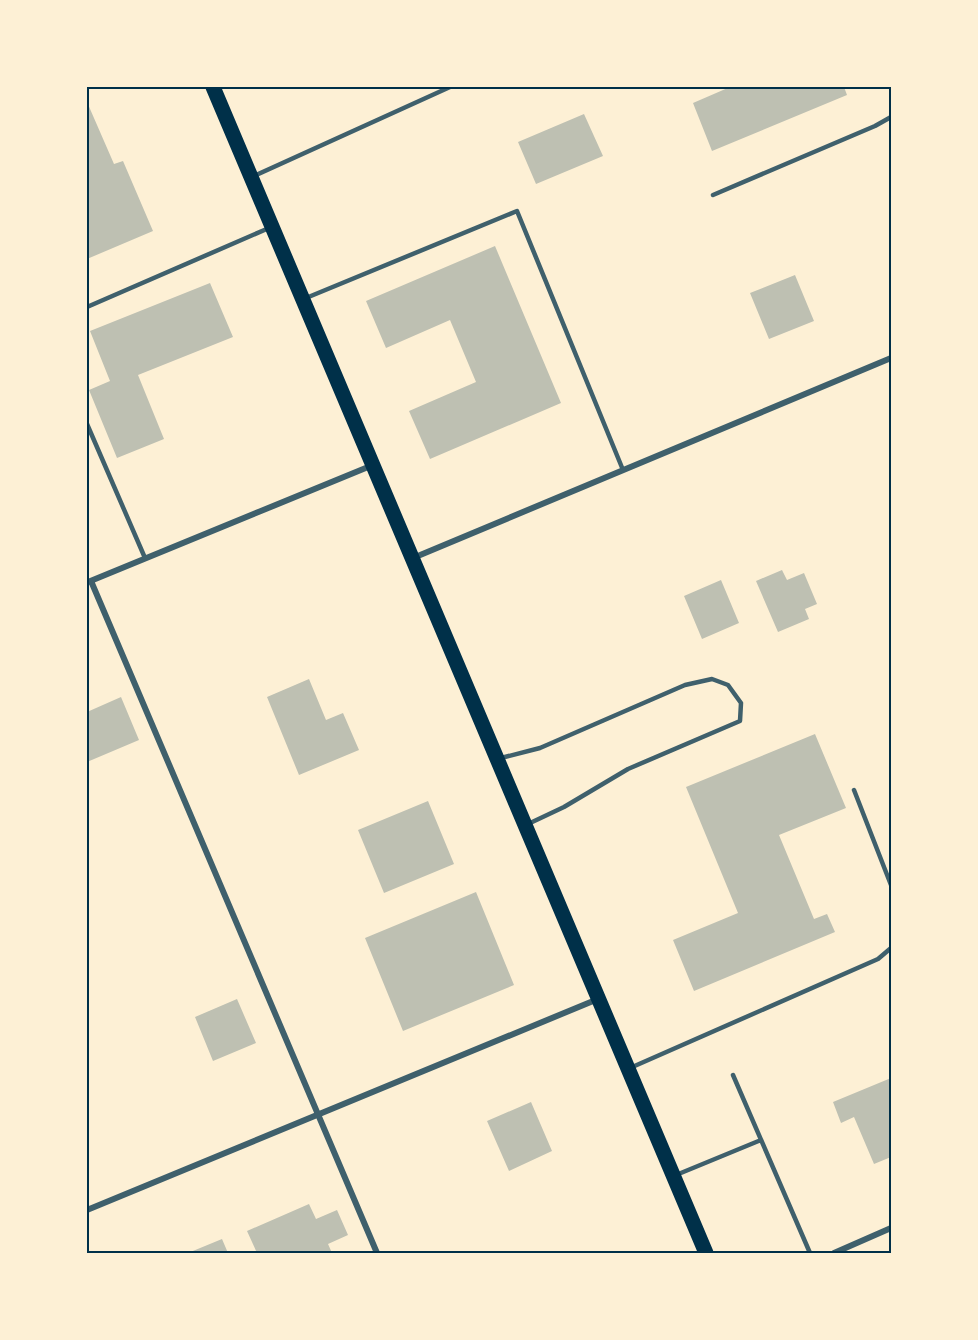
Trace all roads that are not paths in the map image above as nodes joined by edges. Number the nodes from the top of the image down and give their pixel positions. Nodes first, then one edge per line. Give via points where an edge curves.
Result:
1 (213, 87) edge
2 (450, 87) edge
3 (891, 117) edge
4 (251, 177) junction
5 (713, 195) dead end
6 (272, 227) junction
7 (303, 299) junction
8 (87, 307) edge
9 (891, 358) edge
10 (87, 424) edge
11 (373, 465) junction
12 (623, 470) junction
13 (145, 558) junction
14 (412, 559) junction
15 (89, 581) edge
16 (497, 759) junction
17 (854, 790) dead end
18 (525, 825) junction
19 (891, 885) edge
20 (891, 948) edge
21 (598, 999) junction
22 (628, 1069) junction
23 (733, 1075) dead end
24 (318, 1113) junction
25 (761, 1140) junction
26 (674, 1176) junction
27 (87, 1210) edge
28 (891, 1228) edge
29 (377, 1253) edge
30 (706, 1253) edge
31 (810, 1253) edge
32 (834, 1253) edge

1 - 4 main road
2 - 4 lane
3 - 5 lane
4 - 6 main road
6 - 7 main road
6 - 8 lane
7 - 11 main road
7 - 12 lane via 517,211
9 - 12 street
10 - 13 lane
11 - 13 street
11 - 14 main road
12 - 14 street
13 - 15 street
14 - 16 main road
15 - 24 street
16 - 18 main road
16 - 18 lane via 540,748 685,685 712,679 728,685 741,703 740,721 628,769
17 - 19 lane
18 - 21 main road
20 - 22 lane via 878,959
21 - 22 main road
21 - 24 street
22 - 26 main road
23 - 25 lane
24 - 27 street
24 - 29 street
25 - 26 lane
25 - 31 lane
26 - 30 main road
28 - 32 street

